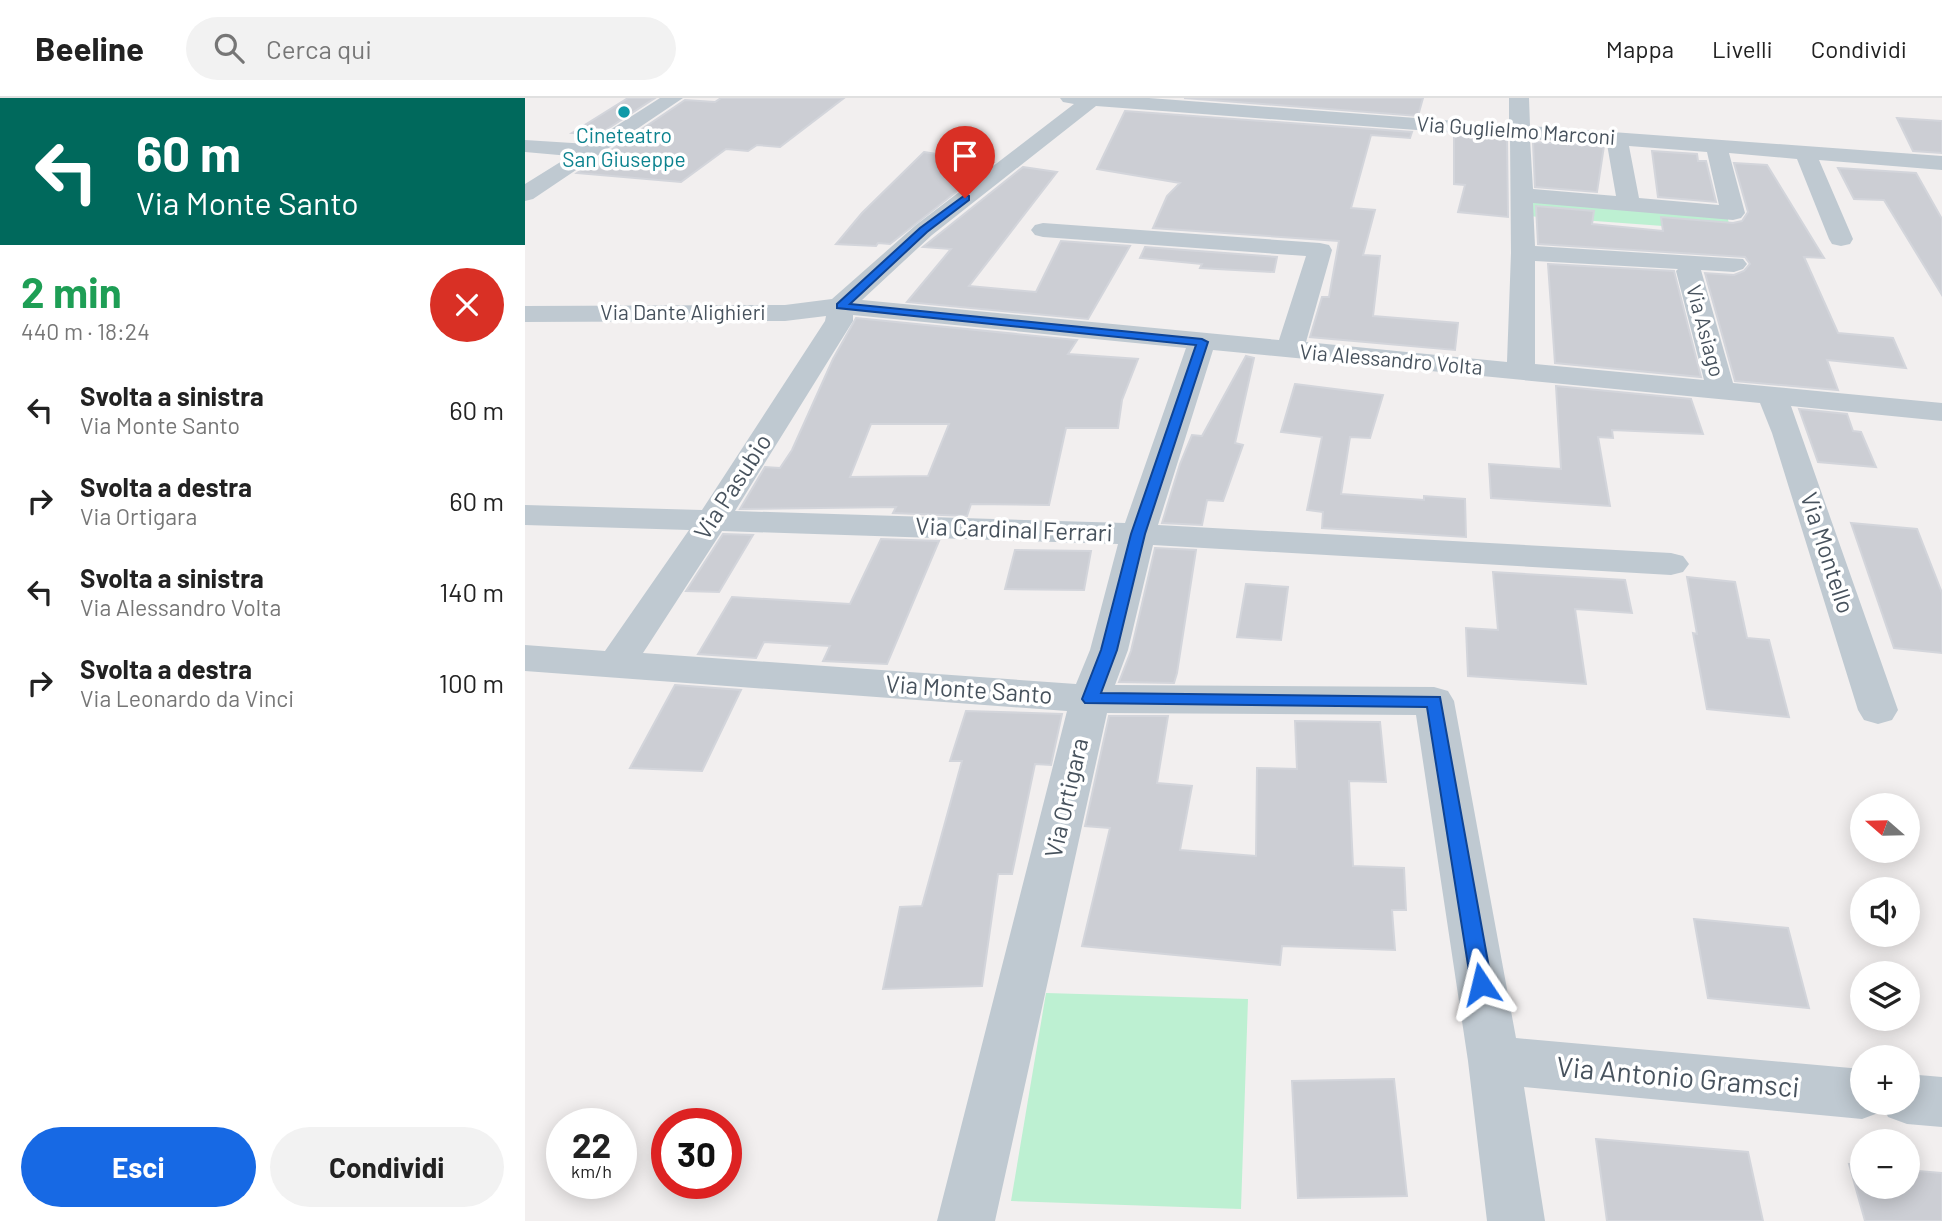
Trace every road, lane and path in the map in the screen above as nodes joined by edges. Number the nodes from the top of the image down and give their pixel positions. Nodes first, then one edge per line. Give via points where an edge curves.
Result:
1 (673, 98) edge
2 (1520, 98) edge
3 (1085, 99) edge
4 (1519, 131) junction
5 (1617, 139) junction
6 (525, 146) edge
7 (1716, 146) junction
8 (592, 150) junction
9 (1805, 152) junction
10 (1939, 167) edge
11 (525, 194) edge
12 (1520, 195) junction
13 (1629, 204) junction
14 (1043, 230) dead end
15 (1841, 239) dead end
16 (1523, 253) junction
17 (1734, 264) dead end
18 (1689, 271) dead end
19 (841, 306) junction
20 (525, 314) edge
21 (1202, 342) junction
22 (1289, 351) junction
23 (1521, 373) junction
24 (1721, 391) junction
25 (1772, 397) junction
26 (1942, 412) edge
27 (525, 514) edge
28 (712, 521) junction
29 (1138, 534) junction
30 (1671, 564) dead end
31 (525, 658) edge
32 (616, 664) junction
33 (1090, 699) junction
34 (1878, 710) dead end
35 (1494, 1061) junction
36 (1850, 1093) edge
37 (1920, 1100) edge
38 (1942, 1102) edge
39 (966, 1221) edge
40 (1515, 1221) edge

1 - 8 street
2 - 4 street
3 - 4 street, Via Guglielmo Marconi
3 - 19 street via 924,230
4 - 5 street, Via Guglielmo Marconi
4 - 12 street
5 - 7 street, Via Guglielmo Marconi
5 - 13 street
6 - 8 street
7 - 9 street, Via Guglielmo Marconi
7 - 13 street via 1733,213
8 - 11 street
9 - 10 street, Via Guglielmo Marconi
9 - 15 street
12 - 13 street
12 - 16 street
14 - 22 street via 1320,250
16 - 17 street
16 - 23 street
18 - 24 street, Via Asiago
19 - 20 street, Via Dante Alighieri via 785,313
19 - 21 street, Via Alessandro Volta
19 - 28 street, Via Pasubio via 839,321
21 - 22 street, Via Alessandro Volta
21 - 29 street, Via Ortigara
22 - 23 street, Via Alessandro Volta
23 - 24 street, Via Alessandro Volta
24 - 25 street, Via Alessandro Volta
25 - 26 street, Via Alessandro Volta
25 - 34 street, Via Montello
27 - 28 street, Via Cardinal Ferrari
28 - 29 street, Via Cardinal Ferrari
28 - 32 street, Via Pasubio
29 - 30 street, Via Cardinal Ferrari
29 - 33 street, Via Ortigara via 1109,650
31 - 32 street, Via Monte Santo
32 - 33 street, Via Monte Santo
33 - 35 street, Via Monte Santo via 1434,701
33 - 39 street, Via Ortigara
35 - 36 street, Via Antonio Gramsci
35 - 40 street, Via Monte Santo
37 - 38 street

